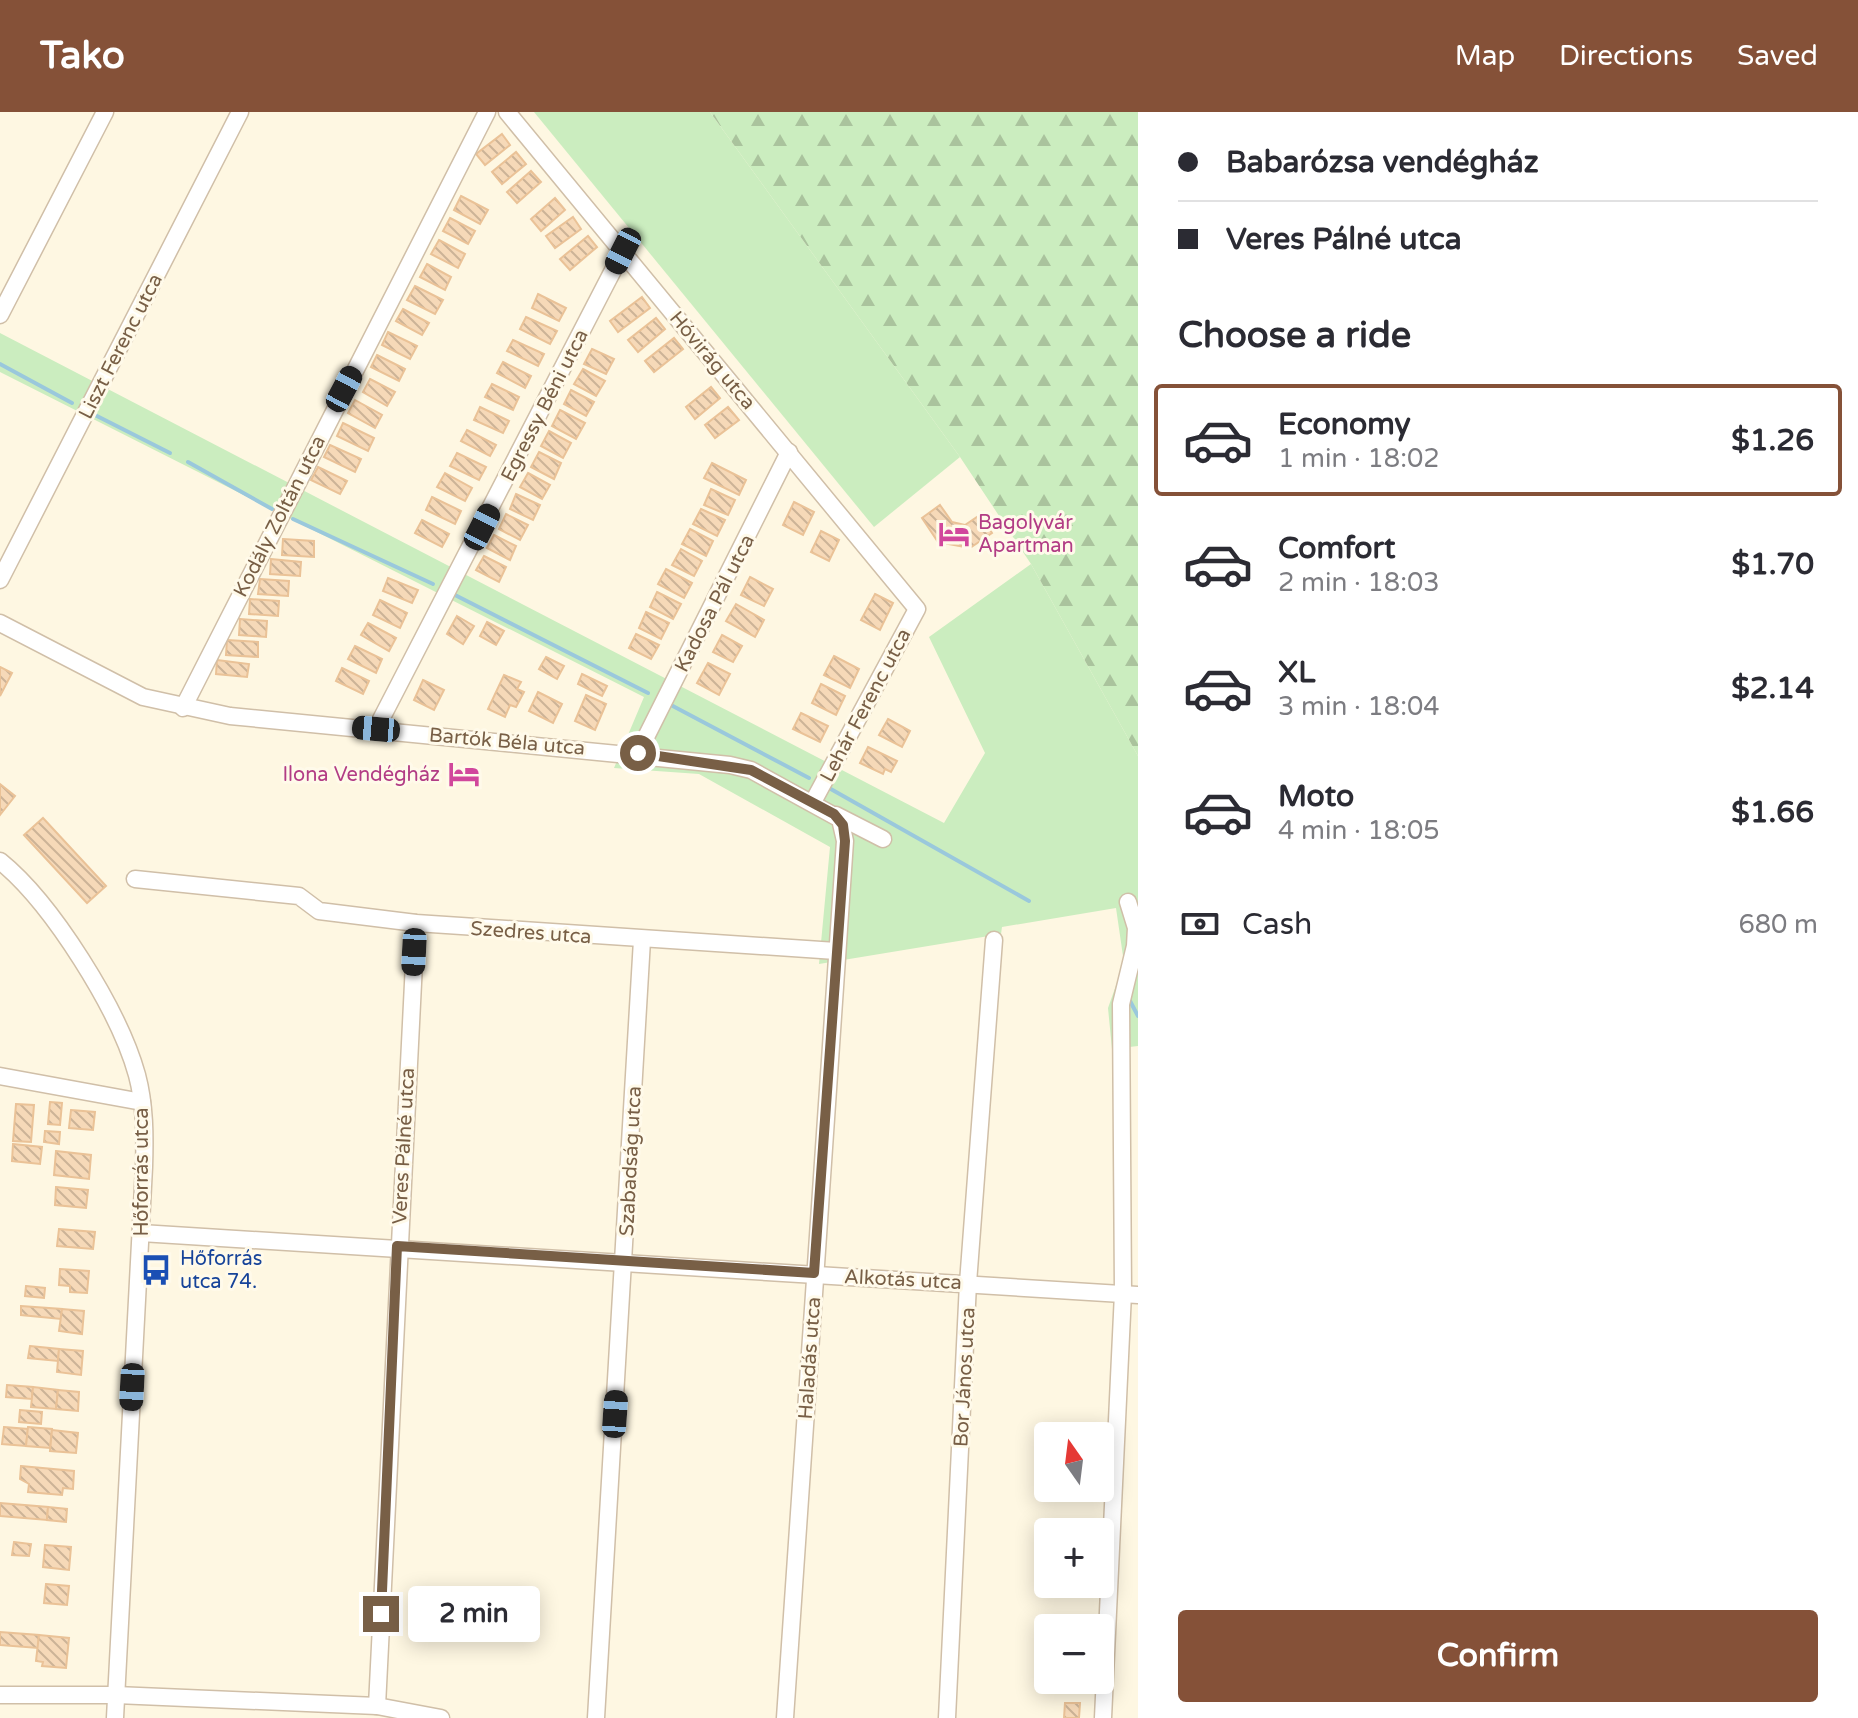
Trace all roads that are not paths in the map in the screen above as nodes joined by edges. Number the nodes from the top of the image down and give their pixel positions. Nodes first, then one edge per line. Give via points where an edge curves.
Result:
1 (105, 112) edge
2 (240, 112) edge
3 (487, 112) edge
4 (507, 112) edge
5 (623, 251) junction
6 (0, 315) edge
7 (789, 452) junction
8 (0, 580) edge
9 (917, 609) joint
10 (0, 623) edge
11 (183, 708) junction
12 (376, 729) junction
13 (638, 753) junction
14 (813, 802) junction
15 (834, 814) junction
16 (883, 839) dead end
17 (0, 861) edge
18 (135, 879) dead end
19 (1128, 902) dead end
20 (416, 923) junction
21 (642, 940) junction
22 (994, 940) dead end
23 (836, 951) junction
24 (0, 1076) edge
25 (142, 1102) junction
26 (141, 1233) junction
27 (397, 1246) junction
28 (624, 1262) junction
29 (814, 1273) junction
30 (968, 1283) junction
31 (1130, 1294) edge
32 (0, 1695) edge
33 (116, 1695) junction
34 (377, 1706) junction
35 (115, 1718) edge
36 (441, 1718) edge
37 (596, 1718) edge
38 (785, 1718) edge
39 (947, 1718) edge
40 (1103, 1718) edge

1 - 6 street
2 - 8 street, Liszt Ferenc utca
3 - 11 street, Kodály Zoltán utca
4 - 5 street, Hóvirág utca
5 - 7 street, Hóvirág utca
5 - 12 street, Egressy Béni utca
7 - 9 street, Hóvirág utca
7 - 13 street, Kadosa Pál utca
9 - 14 street, Lehár Ferenc utca
10 - 11 street, Bartók Béla utca via 143,697
11 - 12 street, Bartók Béla utca
12 - 13 street, Bartók Béla utca
13 - 14 street, Bartók Béla utca via 742,767
14 - 15 street, Bartók Béla utca
15 - 16 street, Bartók Béla utca
15 - 23 street via 843,825 845,841
17 - 25 street, Hőforrás utca via 33,892 105,1002 130,1053
18 - 20 street, Szedres utca via 299,896 319,911
19 - 31 street via 1136,928 1121,1004
20 - 21 street, Szedres utca
20 - 27 street, Veres Pálné utca
21 - 23 street, Szedres utca
21 - 28 street, Szabadság utca
22 - 30 street, Bor János utca
23 - 29 street, Haladás utca
24 - 25 street
25 - 26 street, Hőforrás utca
26 - 27 street, Alkotás utca
26 - 33 street, Hőforrás utca
27 - 28 street, Alkotás utca
27 - 34 street, Veres Pálné utca
28 - 29 street, Alkotás utca
28 - 37 street, Szabadság utca
29 - 30 street, Alkotás utca
29 - 38 street, Haladás utca
30 - 31 street, Alkotás utca
30 - 39 street, Bor János utca
31 - 40 street
32 - 33 street
33 - 34 street
33 - 35 street, Hőforrás utca
34 - 36 street

